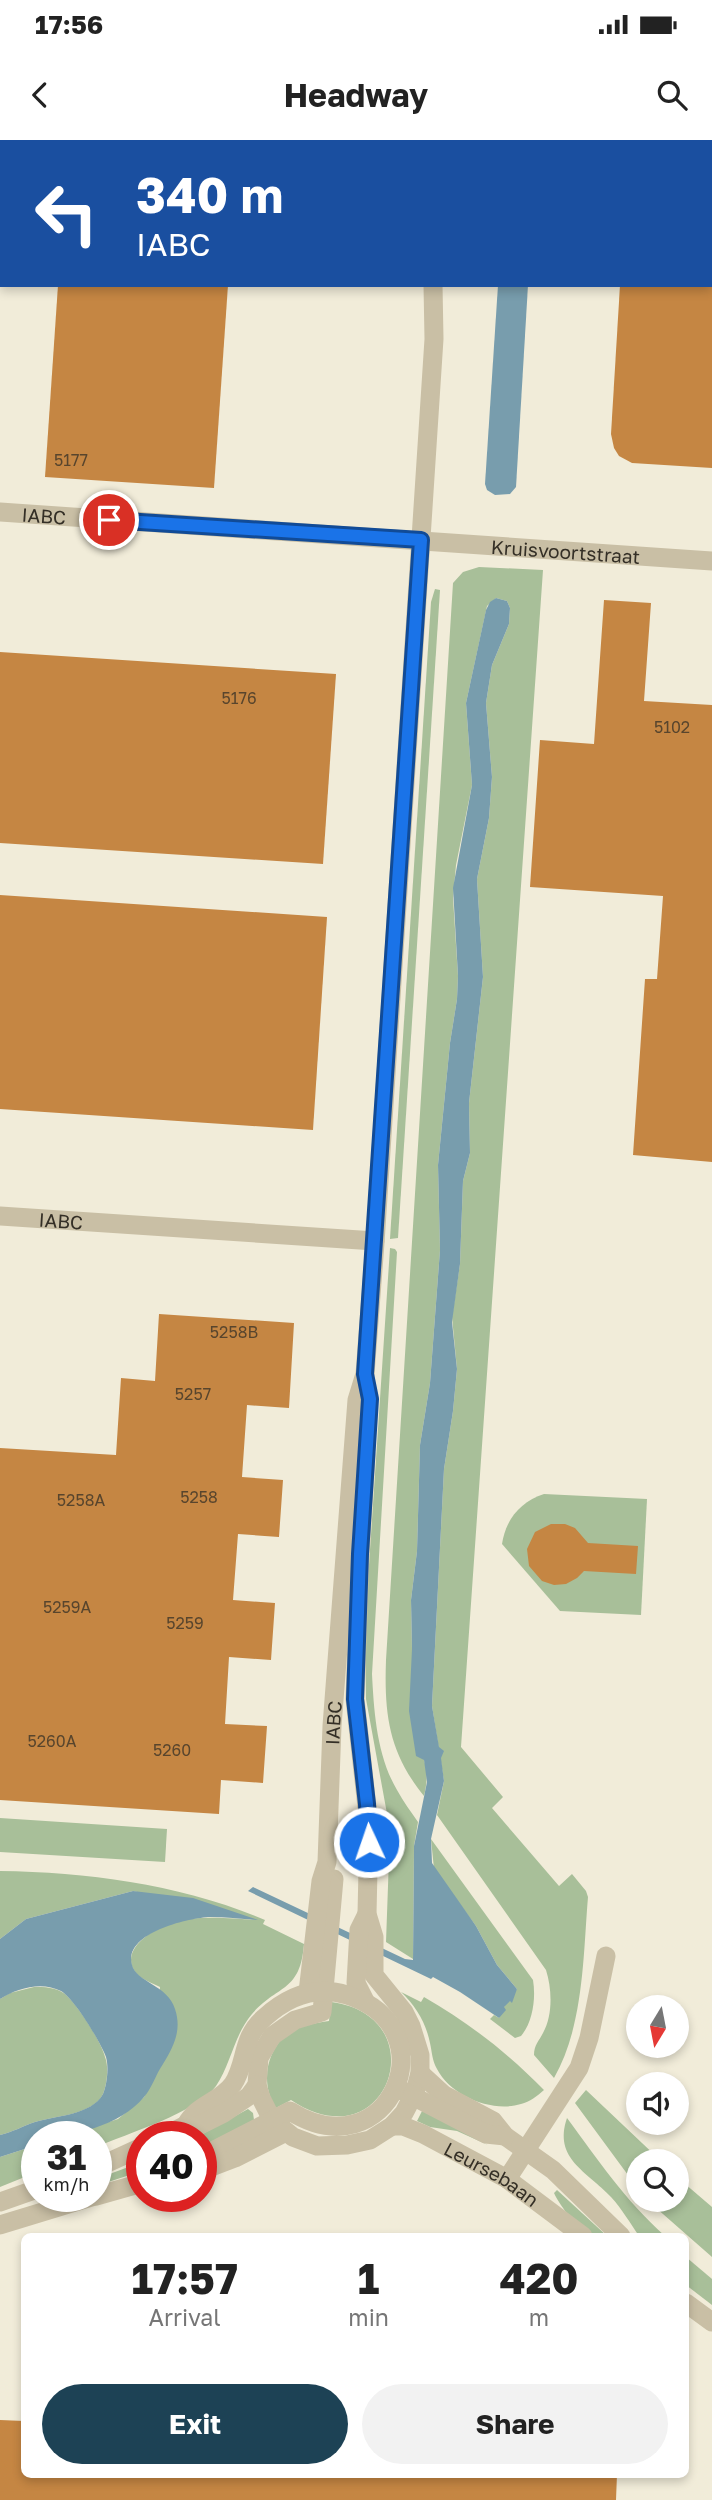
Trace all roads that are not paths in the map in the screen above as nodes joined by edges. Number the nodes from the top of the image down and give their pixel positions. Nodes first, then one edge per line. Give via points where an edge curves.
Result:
1 (433, 287) edge
2 (0, 512) edge
3 (421, 540) junction
4 (712, 561) edge
5 (0, 1216) edge
6 (375, 1241) junction
7 (365, 1374) junction
8 (606, 1956) dead end
9 (366, 1970) junction
10 (316, 1992) junction
11 (366, 2003) junction
12 (420, 2073) junction
13 (257, 2085) junction
14 (404, 2091) junction
15 (188, 2121) edge
16 (208, 2121) edge
17 (279, 2126) junction
18 (392, 2126) junction
19 (505, 2136) junction
20 (526, 2150) junction
21 (217, 2151) edge
22 (217, 2165) edge
23 (507, 2179) junction
24 (21, 2195) edge
25 (0, 2202) edge
26 (43, 2212) edge
27 (0, 2225) edge
28 (579, 2233) edge
29 (618, 2233) edge
30 (689, 2304) edge
31 (712, 2322) edge

1 - 3 street, IABC
2 - 3 street, IABC
3 - 4 street, Kruisvoortstraat
3 - 6 street, IABC
5 - 6 street, IABC
6 - 7 street, IABC
7 - 9 street, IABC via 370,1399 355,1699 369,1825
7 - 10 street, IABC via 357,1400 332,1726 327,1862 334,1881 324,1913
8 - 20 street via 579,2068
9 - 11 street, IABC via 356,1983
9 - 12 street via 404,2012 420,2055
10 - 11 street via 339,1993
10 - 13 street via 322,2012 295,2020 272,2036 259,2058
10 - 15 street via 292,1998 264,2018 246,2044 235,2081
11 - 14 street via 389,2020 402,2056
12 - 14 street
12 - 19 street, Leursebaan via 444,2095 493,2121
13 - 16 street via 249,2096
13 - 17 street via 266,2110
14 - 17 street via 368,2120 328,2126 290,2111
14 - 18 street via 404,2113
14 - 19 street, Leursebaan via 486,2134
17 - 18 street via 317,2146 370,2140
17 - 21 street
17 - 22 street via 235,2158
18 - 23 street, Leursebaan via 423,2134
19 - 20 street, Leursebaan
20 - 23 street
20 - 29 street, Leursebaan
23 - 28 street, Leursebaan
24 - 25 street
26 - 27 street
30 - 31 street

